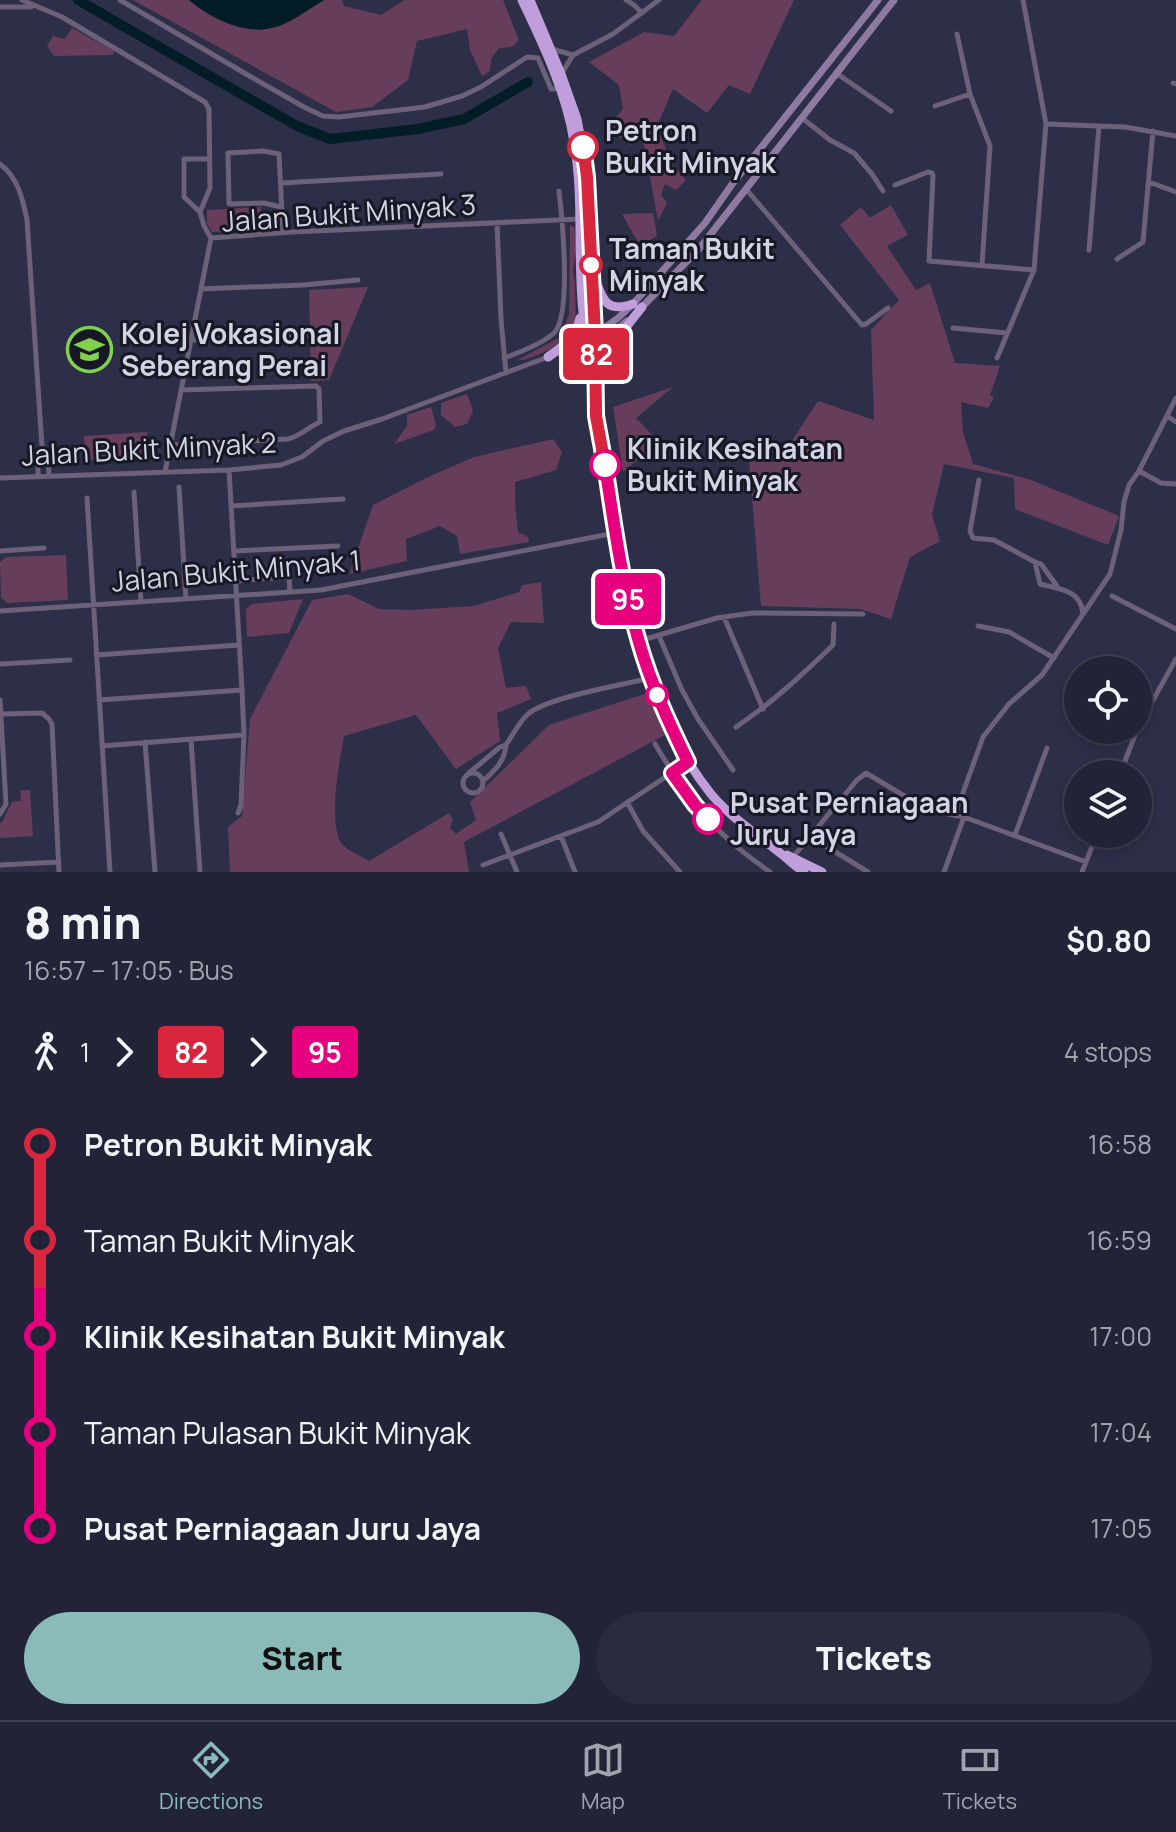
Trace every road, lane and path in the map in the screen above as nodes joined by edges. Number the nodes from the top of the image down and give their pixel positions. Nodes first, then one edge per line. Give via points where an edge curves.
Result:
1 (22, 0) edge
2 (120, 0) edge
3 (522, 0) edge
4 (530, 0) edge
5 (626, 0) edge
6 (659, 0) edge
7 (878, 0) edge
8 (894, 0) edge
9 (1023, 0) edge
10 (637, 2) edge
11 (36, 6) junction
12 (0, 7) edge
13 (642, 13) junction
14 (957, 34) dead end
15 (551, 49) junction
16 (573, 55) junction
17 (826, 66) junction
18 (836, 73) junction
19 (561, 74) junction
20 (815, 79) junction
21 (826, 85) junction
22 (559, 88) junction
23 (970, 94) junction
24 (935, 106) dead end
25 (891, 111) dead end
26 (802, 118) junction
27 (1046, 124) junction
28 (1099, 126) junction
29 (1153, 131) junction
30 (1176, 136) edge
31 (209, 159) junction
32 (0, 164) edge
33 (441, 174) dead end
34 (1149, 182) junction
35 (281, 183) junction
36 (895, 185) dead end
37 (746, 189) junction
38 (559, 191) dead end
39 (883, 191) dead end
40 (1176, 192) edge
41 (281, 207) junction
42 (200, 212) junction
43 (581, 219) junction
44 (563, 220) junction
45 (497, 223) junction
46 (283, 233) junction
47 (211, 238) junction
48 (1089, 250) dead end
49 (1117, 259) dead end
50 (982, 265) junction
51 (591, 268) junction
52 (1034, 270) junction
53 (358, 280) dead end
54 (201, 289) junction
55 (638, 306) junction
56 (888, 308) dead end
57 (582, 309) junction
58 (953, 328) dead end
59 (595, 333) junction
60 (1007, 333) junction
61 (306, 336) dead end
62 (191, 340) junction
63 (590, 345) junction
64 (548, 357) junction
65 (504, 358) junction
66 (997, 358) dead end
67 (506, 373) junction
68 (181, 390) junction
69 (1176, 399) edge
70 (596, 416) junction
71 (1167, 416) junction
72 (1176, 422) edge
73 (171, 445) junction
74 (42, 447) junction
75 (229, 470) junction
76 (1139, 471) junction
77 (165, 472) junction
78 (38, 476) junction
79 (49, 476) junction
80 (0, 478) edge
81 (979, 480) dead end
82 (1176, 484) edge
83 (179, 487) dead end
84 (134, 492) dead end
85 (87, 498) dead end
86 (343, 499) dead end
87 (231, 506) junction
88 (615, 533) junction
89 (338, 546) dead end
90 (44, 548) dead end
91 (0, 551) edge
92 (234, 551) junction
93 (1035, 562) junction
94 (235, 581) junction
95 (1057, 586) junction
96 (290, 592) junction
97 (236, 595) junction
98 (1112, 596) dead end
99 (186, 599) junction
100 (141, 602) junction
101 (93, 605) junction
102 (0, 611) edge
103 (863, 614) dead end
104 (1084, 615) junction
105 (724, 617) junction
106 (834, 624) dead end
107 (978, 626) dead end
108 (1176, 629) edge
109 (659, 636) junction
110 (639, 641) junction
111 (239, 645) junction
112 (96, 655) junction
113 (1054, 658) junction
114 (1176, 659) edge
115 (70, 660) dead end
116 (0, 664) edge
117 (651, 678) junction
118 (242, 690) junction
119 (0, 700) edge
120 (99, 700) junction
121 (1152, 703) edge
122 (763, 709) junction
123 (0, 714) edge
124 (736, 727) dead end
125 (244, 735) junction
126 (191, 739) junction
127 (145, 742) junction
128 (655, 744) dead end
129 (506, 745) junction
130 (102, 746) junction
131 (1047, 748) dead end
132 (688, 762) junction
133 (2, 766) edge
134 (733, 770) dead end
135 (469, 773) junction
136 (672, 773) junction
137 (483, 781) junction
138 (627, 802) junction
139 (238, 813) dead end
140 (0, 814) edge
141 (955, 815) junction
142 (964, 817) junction
143 (501, 834) dead end
144 (1015, 835) junction
145 (561, 836) junction
146 (811, 837) junction
147 (1092, 848) edge
148 (780, 852) junction
149 (510, 855) junction
150 (793, 857) junction
151 (59, 862) junction
152 (1086, 862) junction
153 (0, 865) edge
154 (483, 865) dead end
155 (59, 872) edge
156 (110, 872) edge
157 (155, 872) edge
158 (200, 872) edge
159 (517, 872) edge
160 (575, 872) edge
161 (680, 872) edge
162 (770, 872) edge
163 (804, 872) edge
164 (822, 872) edge
165 (868, 872) edge
166 (944, 872) edge
167 (1082, 872) edge

1 - 11 street
2 - 22 street via 323,116 425,107 481,87 527,57 538,58 551,89
3 - 22 highway
4 - 15 highway
5 - 10 street
6 - 13 street
7 - 17 main road
8 - 18 main road
9 - 27 street
10 - 13 street
11 - 12 street
11 - 31 street via 205,102
13 - 16 street
14 - 23 street
15 - 16 street
15 - 19 highway
16 - 19 street
17 - 18 main road
17 - 20 main road
18 - 21 main road
18 - 25 street
19 - 51 highway via 586,167
20 - 21 main road
20 - 55 main road
21 - 26 main road
22 - 43 highway via 574,142
23 - 24 street
23 - 50 street via 990,146
26 - 37 main road
26 - 39 street via 854,153
27 - 28 street
27 - 52 street
28 - 29 street
28 - 48 street
29 - 30 street
29 - 34 street
31 - 42 street via 210,188
31 - 42 street via 184,159 184,197
32 - 74 street via 22,195 27,220
33 - 35 street
34 - 40 street
34 - 49 street via 1143,242
35 - 41 street
35 - 41 street via 279,154 228,153 229,204
36 - 50 street via 932,173 929,261
37 - 55 main road via 699,249
37 - 56 street via 862,325
38 - 44 street
41 - 46 street
42 - 47 street
43 - 44 street, Jalan Bukit Minyak 3
43 - 57 highway
44 - 45 street, Jalan Bukit Minyak 3
44 - 65 street via 560,323 555,332
45 - 46 street, Jalan Bukit Minyak 3
45 - 65 street
46 - 47 street, Jalan Bukit Minyak 3
47 - 54 street, Jalan Bukit Minyak 3
50 - 52 street
51 - 55 highway via 609,305
51 - 59 highway
52 - 60 street
53 - 54 street
54 - 62 street, Jalan Bukit Minyak 3
55 - 59 main road
55 - 63 main road via 611,335
55 - 70 highway via 609,352
57 - 63 highway
57 - 64 highway via 572,338
58 - 60 street
59 - 63 highway
60 - 66 street
61 - 62 street
62 - 68 street, Jalan Bukit Minyak 3
63 - 64 street, Jalan Bukit Minyak 2
63 - 70 highway
64 - 67 street, Jalan Bukit Minyak 2
65 - 67 street
67 - 75 street, Jalan Bukit Minyak 2 via 344,431 281,465
68 - 73 street, Jalan Bukit Minyak 3
68 - 73 street, Jalan Bukit Minyak 2 via 316,386 320,422 288,439
69 - 71 street
70 - 88 highway
71 - 72 street
71 - 76 street
73 - 77 street, Jalan Bukit Minyak 3
74 - 78 street
74 - 79 street via 48,454
75 - 77 street, Jalan Bukit Minyak 2
75 - 87 street
76 - 82 street via 1161,483
76 - 104 street via 1124,502 1110,574
77 - 79 street, Jalan Bukit Minyak 2
78 - 79 street, Jalan Bukit Minyak 2
78 - 80 street, Jalan Bukit Minyak 2
81 - 93 street via 973,538 994,540
83 - 99 street
84 - 100 street
85 - 101 street
86 - 87 street
87 - 92 street
88 - 96 street, Jalan Bukit Minyak 1
88 - 110 highway
89 - 92 street
90 - 91 street
92 - 94 street
93 - 95 street
93 - 95 street via 1040,584
94 - 96 street via 289,577
94 - 97 street
95 - 104 street via 1078,601
96 - 97 street, Jalan Bukit Minyak 1
97 - 99 street, Jalan Bukit Minyak 1
97 - 111 street
98 - 108 street
99 - 100 street, Jalan Bukit Minyak 1
100 - 101 street, Jalan Bukit Minyak 1
101 - 102 street, Jalan Bukit Minyak 1
101 - 112 street
103 - 105 street via 756,612
104 - 113 street
105 - 109 street
105 - 122 street
106 - 122 street via 833,645
107 - 113 street via 1009,632
109 - 110 street
109 - 134 street via 698,719
110 - 117 highway
111 - 112 street
111 - 118 street
112 - 120 street
113 - 141 street via 983,737
114 - 121 street
115 - 116 street
117 - 129 street via 529,713
117 - 132 highway
118 - 120 street
118 - 125 street
119 - 123 street
120 - 130 street
122 - 124 street
123 - 133 street
123 - 151 street via 42,713 52,724
125 - 126 street
125 - 139 street
126 - 127 street
126 - 158 street
127 - 130 street
127 - 157 street
128 - 136 street
129 - 135 street
129 - 137 street via 497,768
130 - 156 street
131 - 144 street
132 - 136 street
132 - 148 highway via 712,796
133 - 140 street via 6,804
135 - 137 street
135 - 137 street via 462,782 467,791 480,790
136 - 138 street
136 - 162 street via 722,833
138 - 145 street via 598,822
138 - 161 street via 643,831
141 - 142 street
141 - 146 street via 928,810 866,773
142 - 144 street
142 - 166 street
143 - 149 street
144 - 152 street
145 - 149 street
145 - 160 street
146 - 150 street
146 - 165 street
147 - 152 street
148 - 150 highway
148 - 163 highway
149 - 154 street
149 - 159 street
150 - 164 highway
151 - 153 street
151 - 155 street
152 - 167 street

